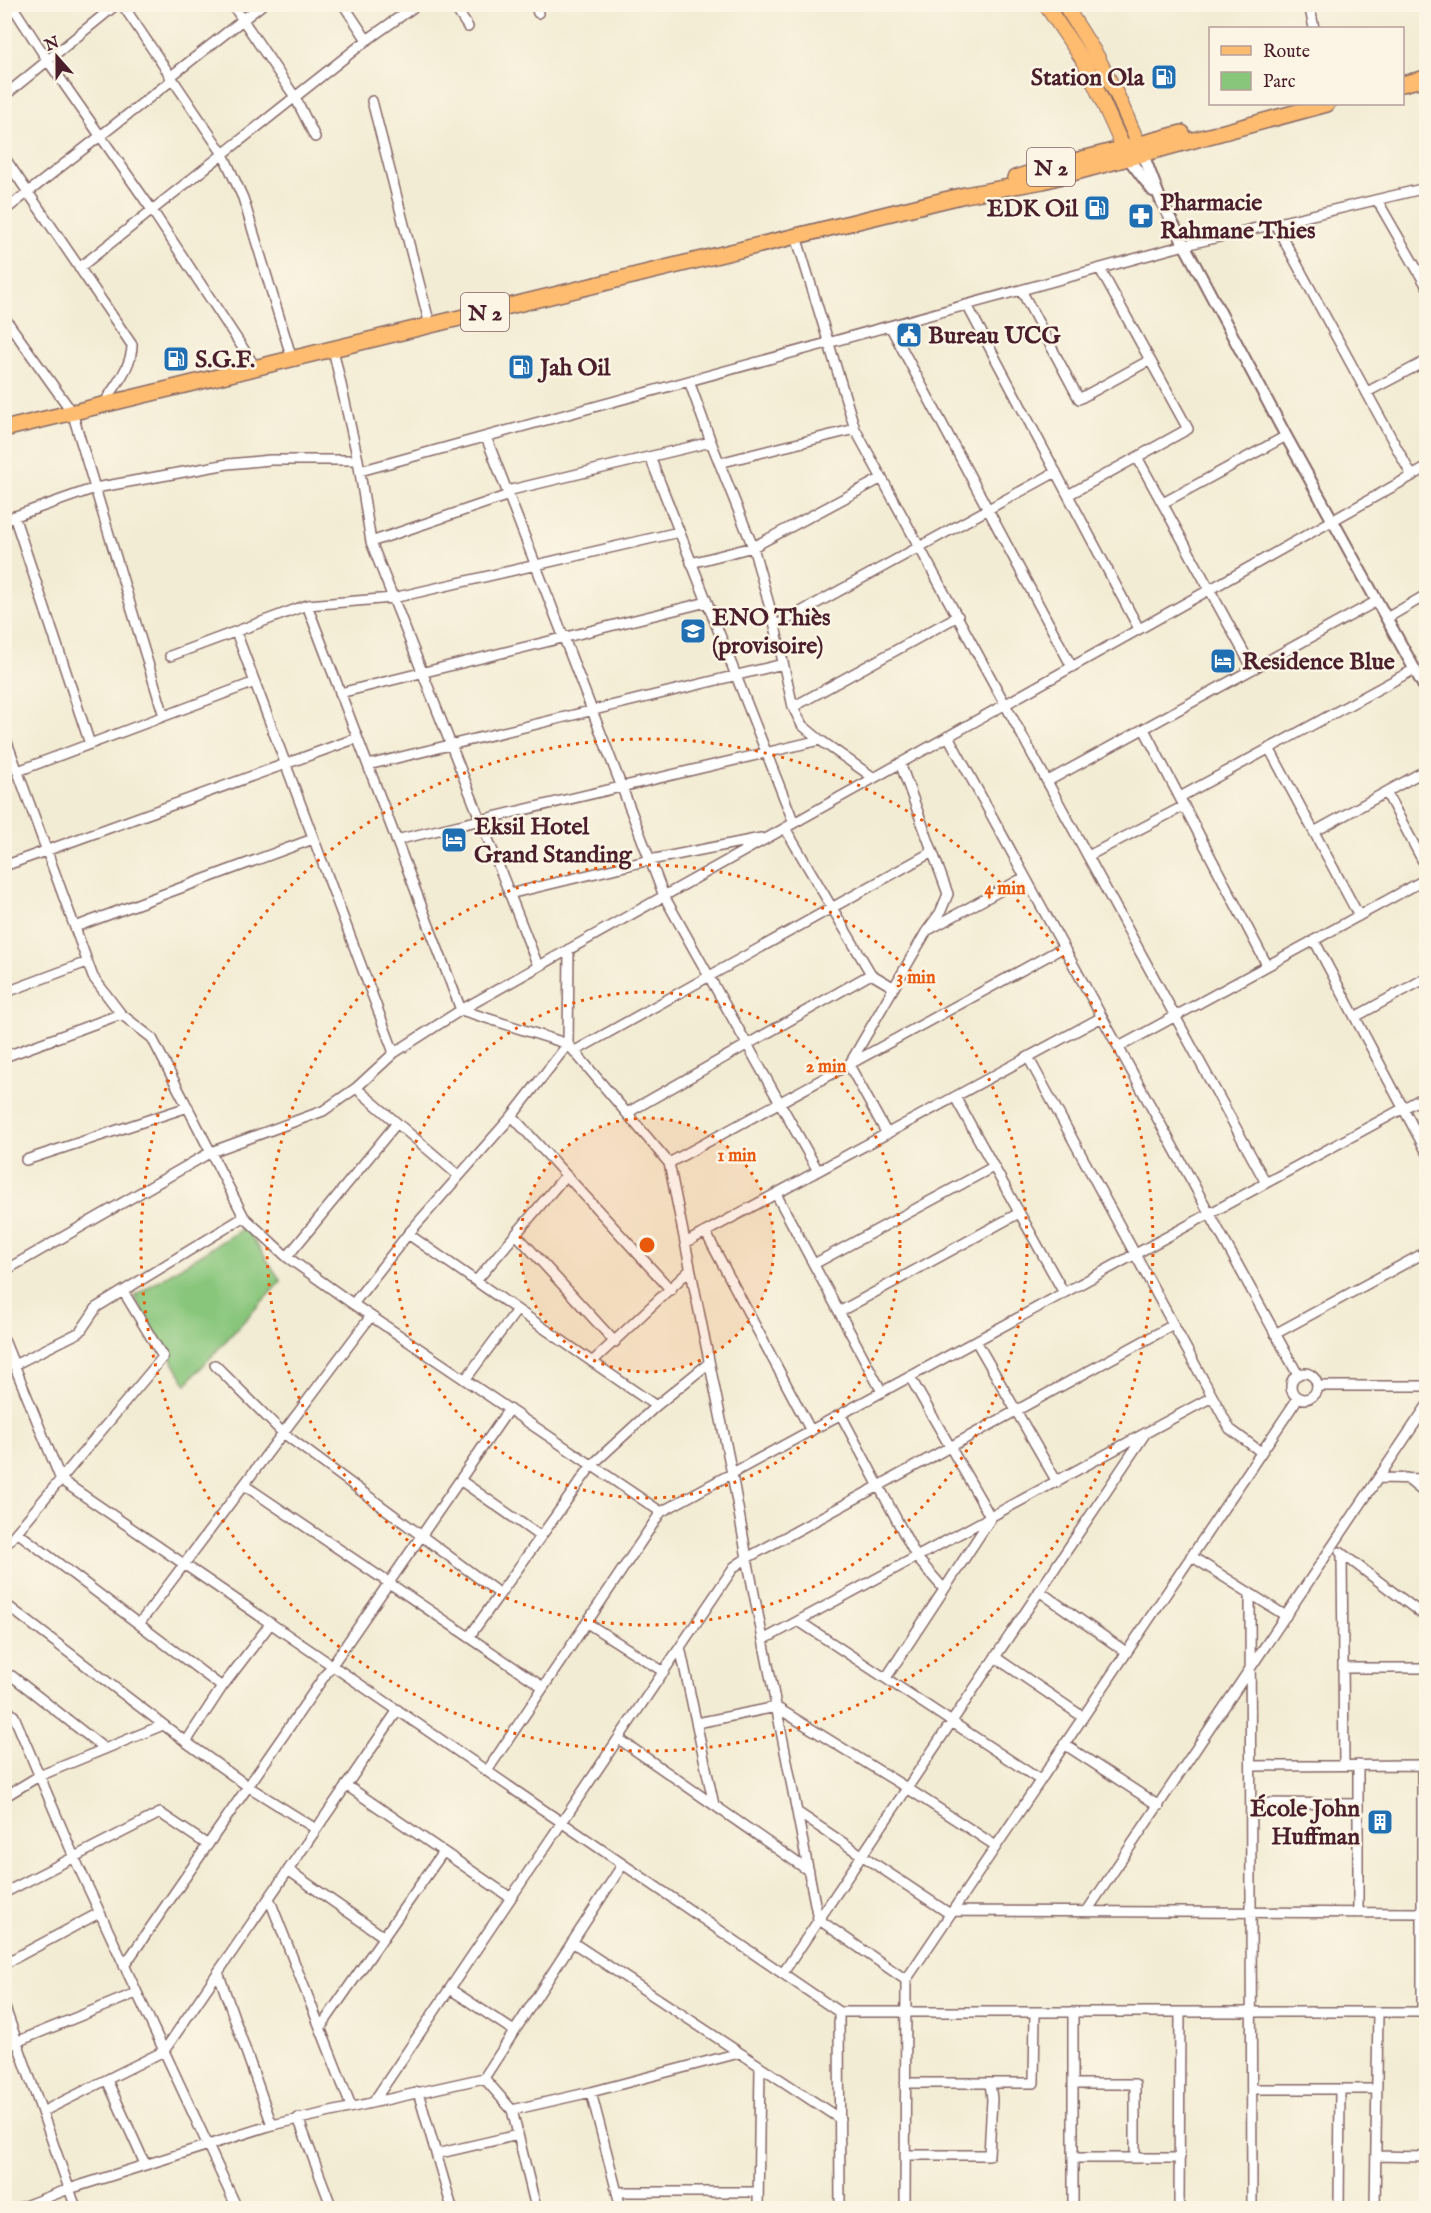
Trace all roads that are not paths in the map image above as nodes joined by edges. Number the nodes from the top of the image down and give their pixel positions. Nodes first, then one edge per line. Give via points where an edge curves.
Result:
1 (11, 4) edge
2 (120, 4) edge
3 (232, 4) edge
4 (263, 4) edge
5 (343, 4) edge
6 (418, 4) edge
7 (453, 4) edge
8 (1045, 4) edge
9 (1064, 4) edge
10 (1309, 4) edge
11 (243, 20) junction
12 (468, 27) dead end
13 (1314, 27) edge
14 (367, 40) junction
15 (48, 61) junction
16 (1426, 78) edge
17 (171, 79) junction
18 (1404, 84) edge
19 (4, 96) edge
20 (295, 97) junction
21 (372, 101) dead end
22 (1323, 105) edge
23 (100, 136) junction
24 (315, 137) dead end
25 (1133, 151) junction
26 (223, 153) junction
27 (4, 157) edge
28 (1426, 188) edge
29 (28, 192) junction
30 (1377, 200) junction
31 (1161, 201) junction
32 (152, 210) junction
33 (4, 211) edge
34 (1275, 224) junction
35 (796, 236) junction
36 (1185, 245) junction
37 (79, 268) junction
38 (1100, 269) junction
39 (1426, 285) edge
40 (1021, 290) junction
41 (968, 305) junction
42 (4, 316) edge
43 (430, 326) junction
44 (890, 326) junction
45 (828, 343) junction
46 (333, 349) junction
47 (292, 359) junction
48 (1150, 360) junction
49 (1426, 361) edge
50 (256, 368) junction
51 (689, 381) junction
52 (1367, 392) junction
53 (104, 404) junction
54 (72, 412) junction
55 (4, 429) edge
56 (855, 429) junction
57 (1286, 436) junction
58 (486, 437) junction
59 (711, 442) junction
60 (650, 457) junction
61 (1137, 457) junction
62 (358, 460) junction
63 (719, 463) junction
64 (1426, 468) edge
65 (360, 471) junction
66 (1056, 472) junction
67 (1412, 476) junction
68 (882, 478) junction
69 (95, 488) junction
70 (508, 493) junction
71 (1068, 495) junction
72 (1163, 503) junction
73 (987, 509) junction
74 (9, 518) edge
75 (1332, 520) junction
76 (679, 532) junction
77 (371, 542) junction
78 (753, 547) junction
79 (920, 547) junction
80 (691, 563) junction
81 (536, 566) junction
82 (1209, 590) junction
83 (1426, 595) edge
84 (393, 598) junction
85 (1377, 601) junction
86 (707, 602) junction
87 (307, 605) junction
88 (958, 616) junction
89 (1387, 618) junction
90 (775, 626) junction
91 (1139, 629) junction
92 (236, 632) junction
93 (564, 638) junction
94 (170, 656) dead end
95 (783, 664) junction
96 (1072, 667) junction
97 (1253, 669) junction
98 (1415, 669) junction
99 (422, 673) junction
100 (735, 675) junction
101 (255, 682) junction
102 (1426, 690) edge
103 (340, 693) junction
104 (1005, 704) junction
105 (793, 707) junction
106 (592, 710) junction
107 (164, 716) junction
108 (1144, 729) junction
109 (4, 734) edge
110 (948, 736) junction
111 (357, 738) junction
112 (820, 740) junction
113 (90, 744) junction
114 (450, 745) junction
115 (1269, 748) junction
116 (766, 752) junction
117 (8, 754) edge
118 (285, 764) junction
119 (900, 764) junction
120 (368, 765) junction
121 (1426, 770) edge
122 (18, 771) junction
123 (874, 778) junction
124 (1048, 782) junction
125 (621, 786) junction
126 (1386, 792) junction
127 (1182, 801) junction
128 (479, 820) junction
129 (789, 825) junction
130 (1314, 832) junction
131 (770, 836) junction
132 (313, 839) junction
133 (396, 840) junction
134 (47, 850) junction
135 (932, 852) junction
136 (1088, 856) junction
137 (650, 861) junction
138 (4, 866) edge
139 (1426, 867) edge
140 (1025, 877) junction
141 (1426, 879) edge
142 (509, 894) junction
143 (664, 896) junction
144 (832, 908) junction
145 (1359, 916) junction
146 (75, 927) junction
147 (926, 932) junction
148 (1314, 940) junction
149 (1064, 947) junction
150 (568, 949) junction
151 (87, 962) junction
152 (538, 966) junction
153 (1268, 966) junction
154 (871, 975) junction
155 (709, 976) junction
156 (1426, 978) edge
157 (893, 987) junction
158 (4, 993) edge
159 (461, 1010) junction
160 (121, 1014) junction
161 (1175, 1016) junction
162 (1102, 1017) junction
163 (1355, 1017) junction
164 (747, 1044) junction
165 (1119, 1047) junction
166 (572, 1048) junction
167 (394, 1053) junction
168 (4, 1057) edge
169 (1028, 1057) junction
170 (849, 1065) junction
171 (356, 1088) junction
172 (1426, 1096) edge
173 (955, 1097) junction
174 (780, 1102) junction
175 (188, 1107) junction
176 (1404, 1108) junction
177 (627, 1113) junction
178 (512, 1116) junction
179 (397, 1123) junction
180 (887, 1134) junction
181 (1426, 1151) edge
182 (211, 1152) junction
183 (26, 1160) dead end
184 (669, 1163) junction
185 (993, 1167) junction
186 (818, 1172) junction
187 (566, 1175) junction
188 (459, 1176) junction
189 (1266, 1183) junction
190 (776, 1194) junction
191 (1019, 1213) junction
192 (1210, 1214) junction
193 (244, 1217) junction
194 (706, 1233) junction
195 (408, 1234) junction
196 (516, 1234) junction
197 (685, 1243) junction
198 (1426, 1252) edge
199 (1135, 1254) junction
200 (287, 1257) junction
201 (813, 1264) junction
202 (690, 1270) junction
203 (4, 1271) edge
204 (476, 1281) junction
205 (671, 1290) junction
206 (123, 1291) junction
207 (1064, 1293) junction
208 (353, 1304) junction
209 (517, 1310) junction
210 (839, 1312) junction
211 (371, 1317) junction
212 (1173, 1325) junction
213 (1275, 1334) junction
214 (4, 1341) edge
215 (976, 1341) junction
216 (615, 1342) junction
217 (592, 1362) junction
218 (709, 1364) junction
219 (14, 1365) junction
220 (214, 1365) dead end
221 (1298, 1375) junction
222 (910, 1377) junction
223 (465, 1380) junction
224 (1317, 1386) junction
225 (1426, 1386) edge
226 (882, 1392) junction
227 (1212, 1397) junction
228 (1298, 1398) junction
229 (656, 1406) junction
230 (1426, 1407) edge
231 (509, 1409) junction
232 (1016, 1411) junction
233 (841, 1415) junction
234 (811, 1431) junction
235 (283, 1433) junction
236 (1145, 1434) junction
237 (951, 1448) junction
238 (1261, 1452) junction
239 (592, 1465) junction
240 (732, 1474) junction
241 (1378, 1478) junction
242 (1406, 1479) junction
243 (1426, 1479) edge
244 (61, 1480) junction
245 (460, 1480) junction
246 (1057, 1482) junction
247 (244, 1485) junction
248 (879, 1487) junction
249 (1426, 1494) edge
250 (662, 1512) junction
251 (991, 1518) junction
252 (17, 1532) junction
253 (422, 1536) junction
254 (541, 1537) junction
255 (1333, 1546) junction
256 (4, 1547) edge
257 (1342, 1554) junction
258 (1191, 1556) junction
259 (747, 1558) junction
260 (917, 1558) junction
261 (184, 1564) junction
262 (389, 1583) junction
263 (944, 1589) junction
264 (1039, 1592) junction
265 (1250, 1593) junction
266 (500, 1594) junction
267 (4, 1603) edge
268 (1286, 1616) junction
269 (1426, 1617) edge
270 (800, 1622) junction
271 (271, 1623) junction
272 (587, 1623) junction
273 (139, 1624) junction
274 (469, 1637) junction
275 (763, 1640) junction
276 (680, 1647) junction
277 (1126, 1652) junction
278 (995, 1657) junction
279 (333, 1665) junction
280 (1251, 1668) junction
281 (1344, 1668) junction
282 (1426, 1668) edge
283 (664, 1672) junction
284 (12, 1676) dead end
285 (886, 1678) junction
286 (543, 1687) junction
287 (222, 1688) junction
288 (4, 1707) edge
289 (776, 1707) junction
290 (398, 1710) junction
291 (1083, 1717) junction
292 (952, 1721) junction
293 (697, 1723) junction
294 (163, 1725) junction
295 (619, 1738) junction
296 (186, 1742) junction
297 (1064, 1744) junction
298 (105, 1749) junction
299 (1344, 1765) junction
300 (1358, 1765) junction
301 (1424, 1765) edge
302 (1251, 1766) junction
303 (487, 1771) junction
304 (39, 1776) junction
305 (1040, 1780) junction
306 (346, 1785) junction
307 (249, 1786) junction
308 (907, 1788) junction
309 (4, 1797) edge
310 (1251, 1803) junction
311 (1358, 1804) junction
312 (714, 1806) junction
313 (1158, 1806) junction
314 (797, 1812) junction
315 (562, 1822) junction
316 (316, 1828) junction
317 (208, 1845) junction
318 (996, 1846) junction
319 (443, 1852) junction
320 (862, 1854) junction
321 (74, 1857) junction
322 (623, 1864) junction
323 (288, 1870) junction
324 (809, 1871) junction
325 (1424, 1885) edge
326 (4, 1893) edge
327 (268, 1898) junction
328 (511, 1898) junction
329 (1087, 1911) junction
330 (951, 1912) junction
331 (1252, 1912) junction
332 (99, 1913) junction
333 (1358, 1913) junction
334 (1422, 1913) junction
335 (818, 1919) junction
336 (384, 1937) junction
337 (572, 1942) junction
338 (4, 1964) edge
339 (124, 1966) junction
340 (218, 1972) junction
341 (783, 1973) junction
342 (906, 1980) junction
343 (450, 1989) junction
344 (136, 1993) junction
345 (4, 2005) edge
346 (839, 2012) junction
347 (906, 2012) junction
348 (1035, 2012) junction
349 (1073, 2012) junction
350 (1180, 2012) junction
351 (1252, 2012) junction
352 (1378, 2012) junction
353 (1424, 2012) edge
354 (321, 2028) junction
355 (514, 2031) junction
356 (17, 2041) junction
357 (4, 2047) edge
358 (164, 2051) junction
359 (739, 2053) junction
360 (760, 2067) junction
361 (484, 2078) junction
362 (106, 2080) junction
363 (905, 2083) junction
364 (990, 2083) junction
365 (1073, 2084) junction
366 (1252, 2089) junction
367 (1340, 2089) junction
368 (1377, 2089) junction
369 (418, 2092) junction
370 (591, 2092) junction
371 (374, 2101) junction
372 (351, 2106) junction
373 (512, 2110) junction
374 (42, 2112) junction
375 (298, 2118) junction
376 (840, 2119) junction
377 (272, 2125) junction
378 (518, 2135) junction
379 (207, 2144) junction
380 (436, 2154) junction
381 (905, 2155) junction
382 (1376, 2156) junction
383 (1426, 2157) edge
384 (1073, 2158) junction
385 (1135, 2158) junction
386 (1180, 2158) junction
387 (145, 2164) junction
388 (69, 2189) junction
389 (617, 2192) junction
390 (758, 2192) junction
391 (19, 2208) edge
392 (76, 2208) edge
393 (237, 2208) edge
394 (332, 2208) edge
395 (452, 2208) edge
396 (536, 2208) edge
397 (621, 2208) edge
398 (758, 2208) edge
399 (840, 2208) edge
400 (905, 2208) edge
401 (1072, 2208) edge
402 (1179, 2208) edge
403 (1252, 2208) edge
404 (1339, 2208) edge
405 (1375, 2208) edge

1 - 15 street
2 - 15 street
2 - 17 street
3 - 11 street
4 - 11 street
5 - 14 street
6 - 14 street
7 - 12 street
8 - 25 main road via 1085,63
9 - 25 main road via 1118,97
10 - 13 street
11 - 17 street
11 - 20 street
14 - 20 street
15 - 19 street
15 - 23 street
16 - 18 highway
17 - 23 street
17 - 26 street
20 - 24 street
20 - 26 street
21 - 43 street
22 - 25 highway, N 2 via 1214,135
23 - 29 street
23 - 32 street
25 - 31 street
25 - 31 street
25 - 35 highway, N 2 via 1040,170 965,195
26 - 32 street
26 - 47 street via 243,198
27 - 29 street
28 - 30 street
29 - 33 street
29 - 37 street
30 - 34 street
30 - 39 street
31 - 36 street
32 - 37 street
32 - 50 street
34 - 36 street
34 - 52 street
35 - 43 highway, N 2
35 - 45 street
36 - 38 street
36 - 57 street
37 - 53 street via 132,345 128,366
38 - 40 street
38 - 48 street
40 - 41 street
40 - 48 street via 1079,399
41 - 44 street
41 - 66 street
42 - 54 street
43 - 46 highway, N 2
44 - 45 street
44 - 73 street
45 - 51 street
45 - 56 street
46 - 47 highway, N 2
46 - 62 street
47 - 50 highway, N 2
48 - 61 street via 1188,429
49 - 52 street
50 - 53 highway, N 2
51 - 58 street
51 - 59 street
52 - 67 street
53 - 54 highway, N 2
54 - 55 highway, N 2
54 - 69 street
56 - 63 street
56 - 68 street
57 - 72 street
57 - 75 street
58 - 65 street
58 - 70 street
59 - 60 street
59 - 63 street
60 - 70 street
60 - 76 street
61 - 71 street
61 - 72 street
62 - 65 street
62 - 69 street via 228,464
63 - 78 street
64 - 67 street
65 - 77 street
66 - 71 street
66 - 73 street
67 - 75 street
68 - 78 street
68 - 79 street
69 - 74 street
69 - 107 street
70 - 77 street
70 - 81 street
71 - 91 street
72 - 82 street
73 - 79 street
73 - 96 street
74 - 113 street
75 - 82 street
75 - 85 street
76 - 80 street
76 - 81 street
77 - 84 street
78 - 80 street
78 - 90 street
79 - 88 street
79 - 90 street
80 - 86 street
81 - 84 street
81 - 93 street
82 - 91 street
82 - 97 street
83 - 89 street
84 - 87 street
84 - 99 street
85 - 89 street
85 - 97 street
86 - 93 street
86 - 100 street
87 - 92 street
87 - 103 street
88 - 104 street
88 - 105 street
89 - 98 street
90 - 95 street
91 - 96 street
92 - 94 street
92 - 101 street
93 - 99 street
93 - 106 street
95 - 100 street
95 - 105 street
96 - 104 street
97 - 108 street
98 - 102 street
98 - 115 street
99 - 103 street
99 - 114 street
100 - 106 street
100 - 116 street
101 - 107 street
101 - 118 street
103 - 111 street
104 - 110 street
104 - 124 street
105 - 112 street via 802,725
106 - 114 street
106 - 125 street
107 - 113 street
108 - 124 street
108 - 127 street
109 - 117 street
110 - 119 street
110 - 140 street
111 - 118 street
111 - 120 street
112 - 116 street
112 - 123 street
113 - 122 street
114 - 120 street
114 - 128 street
115 - 127 street
115 - 130 street
116 - 125 street
116 - 129 street
117 - 122 street
118 - 132 street
118 - 134 street
119 - 123 street
119 - 135 street
120 - 133 street
121 - 126 street
122 - 134 street
123 - 129 street
124 - 136 street
125 - 128 street
125 - 137 street
126 - 130 street
126 - 139 street
127 - 136 street
127 - 153 street
128 - 133 street
128 - 142 street
129 - 131 street
129 - 144 street
130 - 145 street
131 - 137 street
131 - 143 street
132 - 146 street
132 - 167 street
133 - 159 street
134 - 138 street
134 - 146 street
135 - 144 street
135 - 147 street via 948,894
136 - 161 street
137 - 142 street
137 - 143 street
140 - 147 street
140 - 149 street
141 - 145 street
142 - 152 street
143 - 150 street
143 - 155 street
144 - 154 street
144 - 155 street
145 - 148 street
146 - 151 street
147 - 157 street
148 - 153 street
148 - 163 street
149 - 162 street
149 - 170 street
150 - 152 street
150 - 166 street
151 - 158 street
151 - 160 street
152 - 159 street
153 - 161 street
154 - 157 street
154 - 164 street
155 - 164 street
155 - 166 street
156 - 163 street
157 - 170 street
159 - 166 street
159 - 167 street
160 - 168 street
160 - 175 street via 152,1038
161 - 165 street
161 - 189 street
162 - 165 street
162 - 169 street
163 - 176 street
164 - 174 street
164 - 177 street
165 - 192 street
166 - 177 street
166 - 178 street
167 - 171 street
169 - 173 street
169 - 199 street
170 - 174 street
170 - 180 street
171 - 179 street
171 - 182 street via 323,1111
172 - 176 street
173 - 180 street
173 - 185 street
174 - 184 street
174 - 186 street
175 - 182 street
175 - 183 street
176 - 181 street
176 - 189 street
177 - 184 street
178 - 187 street
178 - 188 street
179 - 188 street
179 - 200 street
180 - 186 street
182 - 193 street
182 - 203 street
184 - 197 street
185 - 191 street
185 - 201 street
186 - 190 street
187 - 196 street
187 - 205 street
188 - 195 street
189 - 192 street
190 - 194 street
190 - 201 street
191 - 207 street
191 - 210 street
192 - 199 street
192 - 213 street
193 - 200 street
193 - 206 street
194 - 197 street
194 - 234 street
195 - 204 street
195 - 208 street
196 - 204 street
196 - 216 street
197 - 202 street
198 - 213 street
199 - 207 street
199 - 212 street
200 - 208 street
201 - 210 street
202 - 205 street
202 - 218 street
204 - 209 street
205 - 216 street
206 - 219 street via 98,1307 80,1332
206 - 244 street via 163,1357
207 - 215 street
208 - 211 street
209 - 217 street
209 - 223 street
210 - 226 street
211 - 223 street
211 - 235 street
212 - 227 street
212 - 232 street
213 - 221 street
214 - 219 street
215 - 222 street
215 - 232 street
216 - 217 street
217 - 229 street
218 - 229 street
218 - 240 street
219 - 244 street
220 - 235 street
221 - 224 street via 1310,1375
221 - 228 street via 1290,1386
222 - 226 street
222 - 237 street
223 - 231 street
224 - 225 street
224 - 228 street via 1310,1397
226 - 233 street
227 - 236 street
227 - 238 street via 1230,1429
228 - 238 street
229 - 239 street
230 - 241 street
231 - 239 street
231 - 245 street
232 - 237 street
232 - 246 street
233 - 234 street
233 - 248 street
234 - 240 street
235 - 247 street
235 - 253 street
236 - 246 street
236 - 264 street
237 - 248 street
237 - 251 street
238 - 258 street
239 - 250 street
239 - 254 street
240 - 250 street
240 - 259 street
241 - 242 street
241 - 255 street
242 - 243 street
242 - 249 street
244 - 252 street
244 - 261 street
245 - 253 street
245 - 254 street
246 - 251 street
247 - 261 street
247 - 262 street
248 - 259 street
248 - 260 street
250 - 272 street
251 - 260 street
251 - 263 street
252 - 256 street
252 - 273 street
253 - 262 street
253 - 266 street
254 - 266 street
255 - 257 street
255 - 268 street
257 - 269 street
257 - 281 street
258 - 265 street
258 - 277 street
259 - 275 street
259 - 276 street via 734,1567
260 - 263 street
260 - 270 street
261 - 271 street
261 - 273 street
262 - 274 street
262 - 279 street
263 - 285 street
264 - 277 street
264 - 278 street
265 - 268 street
265 - 280 street
266 - 274 street
267 - 294 street
268 - 280 street
270 - 275 street
270 - 285 street
271 - 279 street
271 - 287 street
272 - 283 street
272 - 286 street
273 - 287 street
274 - 286 street
275 - 289 street
276 - 283 street
276 - 293 street
277 - 291 street
278 - 291 street
278 - 292 street
279 - 290 street
279 - 307 street
280 - 302 street
280 - 313 street
281 - 282 street
281 - 299 street
283 - 295 street
284 - 298 street
285 - 292 street
286 - 303 street
287 - 296 street
288 - 304 street via 14,1716
289 - 293 street
289 - 308 street
289 - 314 street
290 - 303 street
290 - 306 street
291 - 297 street
292 - 305 street
292 - 308 street
293 - 312 street
294 - 296 street
294 - 298 street
295 - 312 street
295 - 315 street
296 - 307 street
297 - 305 street
297 - 313 street
298 - 304 street
299 - 300 street
299 - 302 street
300 - 301 street
300 - 311 street
301 - 325 street
302 - 310 street
303 - 315 street
304 - 309 street
304 - 321 street
305 - 318 street
306 - 316 street
306 - 319 street
307 - 316 street
307 - 317 street
308 - 318 street
308 - 320 street
310 - 311 street
310 - 331 street
311 - 333 street
312 - 324 street
313 - 329 street
314 - 320 street
314 - 324 street
315 - 322 street
315 - 328 street
316 - 323 street
317 - 321 street via 160,1813
317 - 339 street
318 - 330 street
319 - 328 street
319 - 336 street
320 - 330 street
320 - 335 street
321 - 326 street
321 - 332 street
322 - 337 street
322 - 341 street
323 - 327 street
323 - 336 street
324 - 335 street
325 - 334 street
327 - 340 street
327 - 354 street
328 - 343 street
329 - 330 street
329 - 331 street
330 - 342 street
331 - 333 street
331 - 351 street
332 - 338 street
332 - 339 street
333 - 334 street
334 - 353 street
335 - 341 street
335 - 342 street
336 - 354 street
337 - 355 street
337 - 359 street
339 - 344 street
340 - 358 street
340 - 377 street
341 - 346 street
342 - 347 street
343 - 355 street
343 - 371 street
344 - 356 street
344 - 358 street
345 - 356 street
346 - 347 street
346 - 376 street
347 - 348 street
347 - 363 street
348 - 349 street
348 - 364 street via 1034,2083
349 - 350 street
349 - 365 street
350 - 351 street
350 - 386 street
351 - 352 street
351 - 366 street
352 - 353 street
352 - 368 street
354 - 372 street
355 - 361 street
356 - 357 street
356 - 374 street
358 - 362 street
358 - 379 street
359 - 360 street
359 - 370 street
360 - 376 street
360 - 390 street
361 - 369 street
361 - 373 street
362 - 374 street
362 - 387 street
363 - 364 street
363 - 381 street
364 - 381 street via 989,2154
365 - 384 street
365 - 385 street via 1135,2084
366 - 367 street
366 - 403 street
367 - 368 street
367 - 404 street
368 - 382 street
369 - 371 street
369 - 380 street
370 - 373 street
370 - 389 street
371 - 372 street
372 - 375 street
373 - 378 street
374 - 388 street
375 - 377 street
375 - 394 street
376 - 399 street
377 - 379 street
378 - 380 street
378 - 396 street
379 - 387 street
379 - 393 street
380 - 395 street
381 - 400 street
382 - 383 street
382 - 405 street
384 - 385 street
384 - 401 street
385 - 386 street
386 - 402 street
387 - 388 street
388 - 391 street
388 - 392 street
389 - 390 street
389 - 397 street
390 - 398 street

